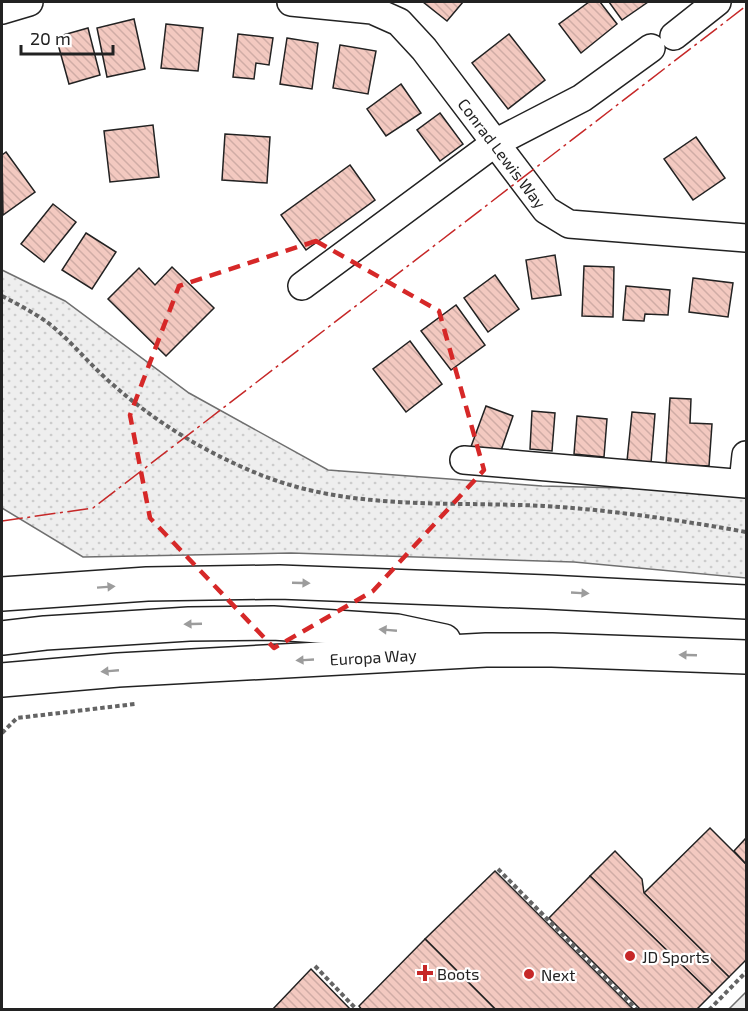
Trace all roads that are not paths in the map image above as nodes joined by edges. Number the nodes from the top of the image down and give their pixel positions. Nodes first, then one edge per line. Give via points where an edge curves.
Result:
1 (29, 2) edge
2 (291, 2) edge
3 (717, 2) edge
4 (373, 6) edge
5 (2, 10) edge
6 (495, 143) junction
7 (747, 238) edge
8 (302, 286) dead end
9 (747, 455) edge
10 (464, 460) dead end
11 (745, 484) edge
12 (2, 594) edge
13 (747, 602) edge
14 (2, 638) edge
15 (486, 650) junction
16 (747, 657) edge
17 (2, 680) edge

1 - 5 street
2 - 4 street, Conrad Lewis Way
3 - 6 street via 582,98
4 - 6 street, Conrad Lewis Way via 399,22 424,49
6 - 7 street, Conrad Lewis Way via 546,210 568,224
6 - 8 street
9 - 11 street
10 - 11 street
12 -> 13 highway via 147,584 279,582
15 -> 14 highway via 397,631 273,623 189,624
16 -> 15 highway, Europa Way
15 -> 17 highway, Europa Way

